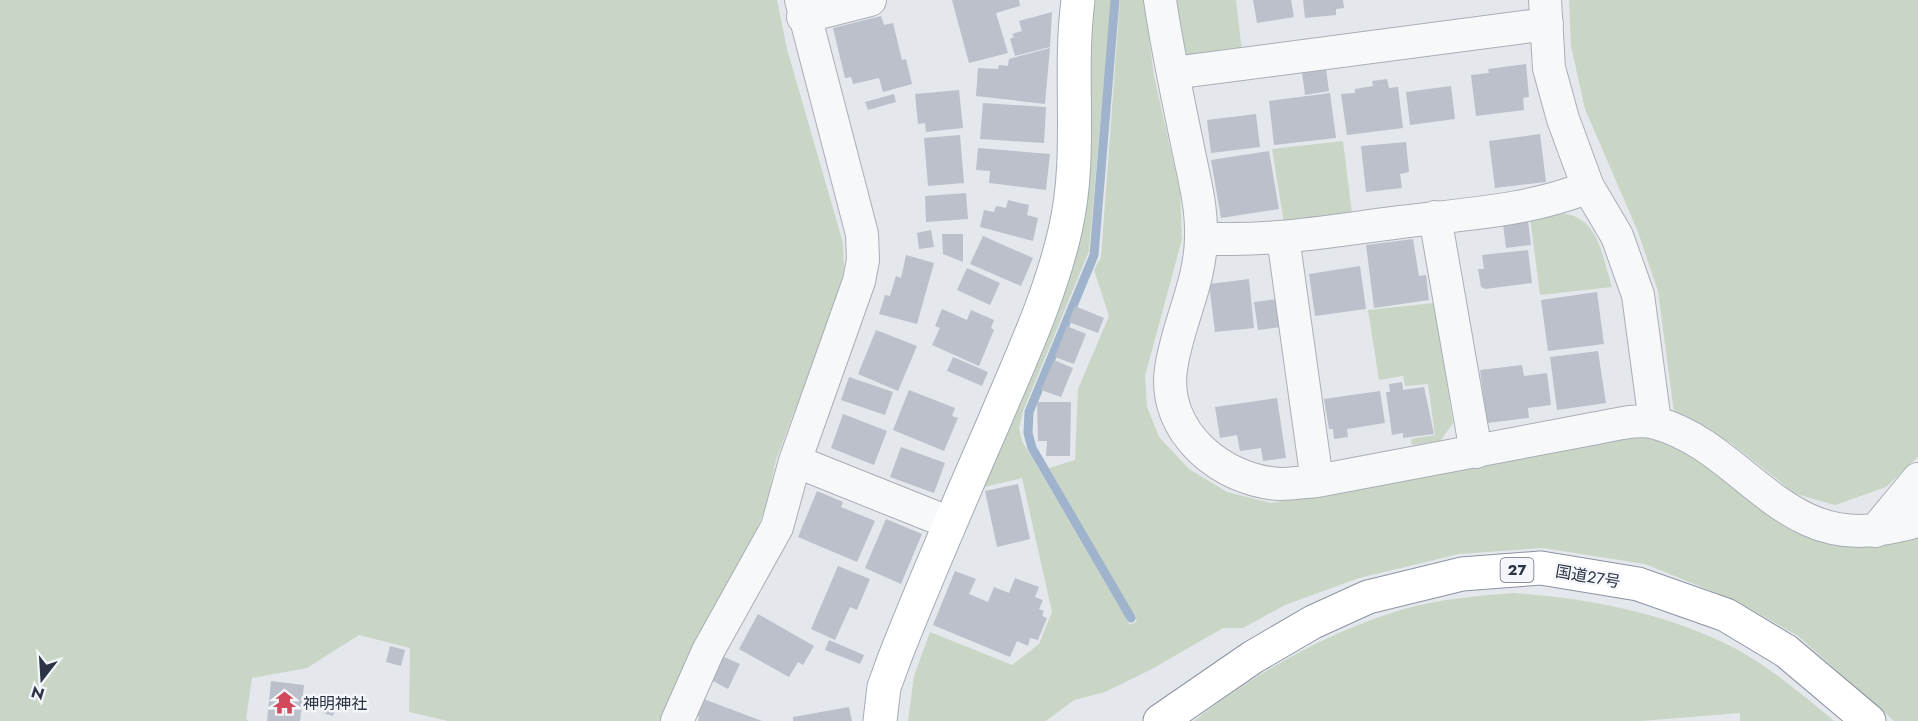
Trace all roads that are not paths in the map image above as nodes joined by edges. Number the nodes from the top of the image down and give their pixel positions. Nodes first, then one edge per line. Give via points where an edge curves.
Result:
1 (870, 0) edge
2 (1078, 0) edge
3 (1160, 0) edge
4 (802, 8) edge
5 (1546, 12) edge
6 (1173, 74) junction
7 (1588, 187) junction
8 (1435, 218) junction
9 (1201, 237) junction
10 (1283, 237) junction
11 (1655, 422) junction
12 (1476, 452) junction
13 (795, 461) junction
14 (1918, 480) edge
15 (1317, 481) junction
16 (1918, 520) edge
17 (950, 523) junction
18 (1875, 531) junction
19 (677, 721) edge
20 (880, 721) edge
21 (1160, 721) edge
22 (1869, 721) edge

1 - 4 street
2 - 17 main road via 1074,38 1074,158 1065,230 1031,336
3 - 6 street
4 - 13 street via 862,234 863,260
5 - 6 street
5 - 7 street via 1549,68
6 - 9 street via 1199,202
7 - 8 street via 1556,200
7 - 11 street via 1617,236 1638,295
8 - 10 street
8 - 12 street
9 - 10 street
9 - 15 street via 1170,372 1172,398 1183,429 1203,453 1222,467 1280,484
10 - 15 street
11 - 12 street via 1632,422
11 - 18 street via 1682,433 1723,460 1782,507 1821,525 1852,532
12 - 15 street
13 - 17 street
13 - 19 street via 777,527 708,651
14 - 18 street
16 - 18 street
17 - 20 main road via 888,677
21 - 22 main road, 国道27号 / 27 via 1253,657 1313,622 1368,597 1462,574 1540,568 1638,584 1726,615 1786,651

